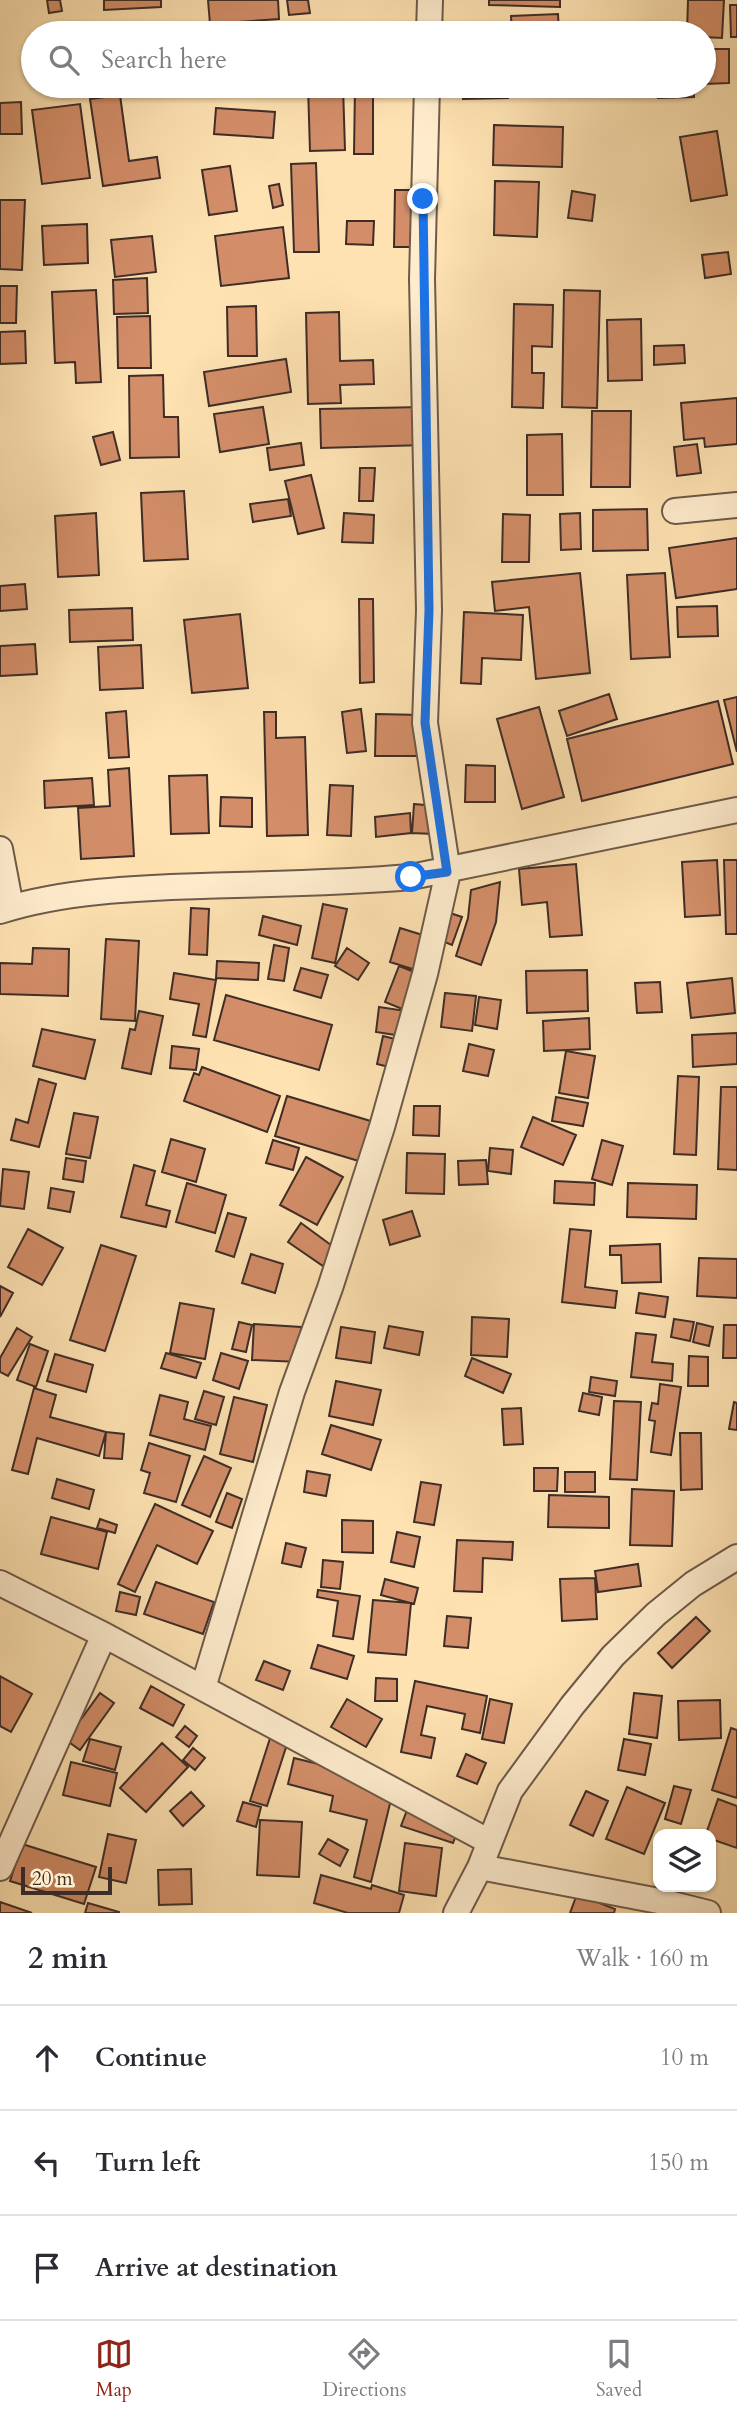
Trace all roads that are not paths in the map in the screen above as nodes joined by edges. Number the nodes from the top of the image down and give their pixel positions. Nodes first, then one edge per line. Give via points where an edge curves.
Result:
1 (430, 0) edge
2 (429, 21) edge
3 (427, 98) edge
4 (737, 505) edge
5 (675, 511) dead end
6 (737, 810) edge
7 (0, 849) edge
8 (447, 872) junction
9 (6, 909) edge
10 (737, 1557) edge
11 (0, 1583) edge
12 (104, 1635) junction
13 (203, 1688) junction
14 (488, 1841) junction
15 (480, 1867) junction
16 (0, 1868) edge
17 (456, 1913) edge
18 (708, 1913) edge

1 - 2 street
3 - 8 street via 422,252 429,610 425,723
4 - 5 street
6 - 8 street
7 - 9 street
8 - 9 street via 367,881 139,888
8 - 13 street via 425,974 382,1128 292,1392
10 - 14 street via 693,1584 613,1656 510,1791
11 - 12 street
12 - 13 street
12 - 16 street
13 - 14 street
14 - 15 street
15 - 17 street
15 - 18 street

